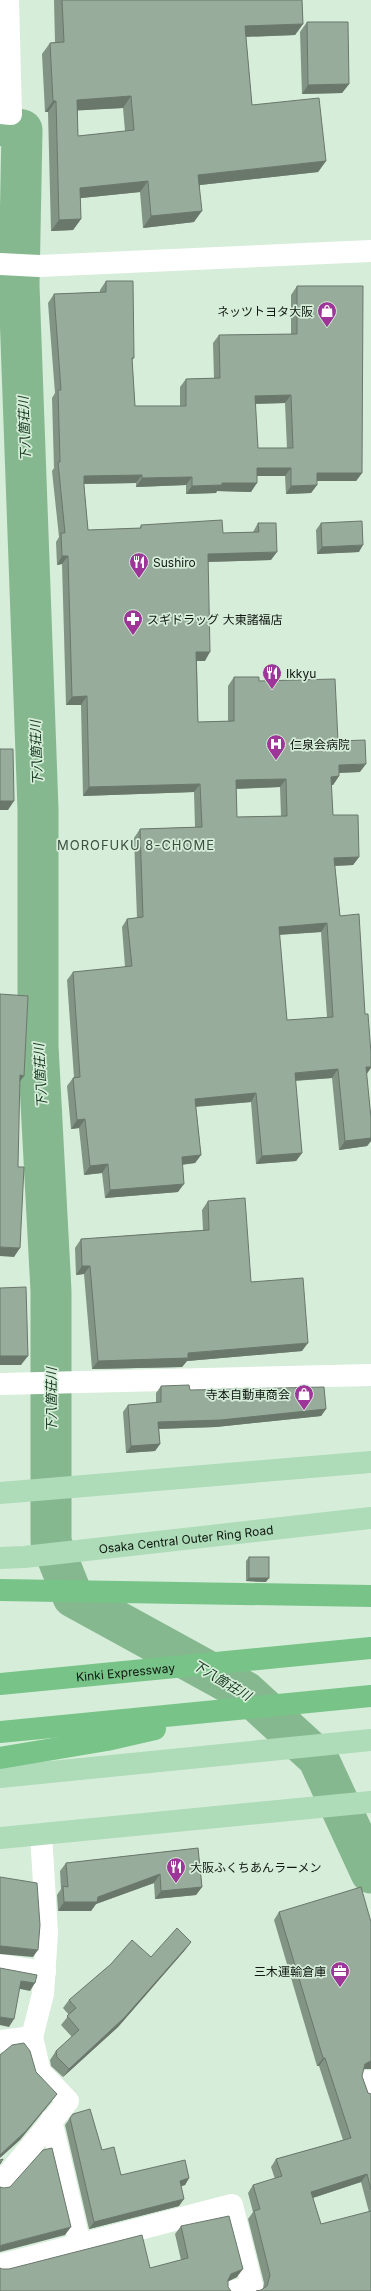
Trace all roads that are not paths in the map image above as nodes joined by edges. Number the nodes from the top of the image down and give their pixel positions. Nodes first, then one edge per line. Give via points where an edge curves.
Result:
1 (8, 0) edge
2 (0, 113) edge
3 (371, 251) edge
4 (1, 264) edge
5 (371, 1375) edge
6 (0, 1384) edge
7 (371, 1462) edge
8 (6, 1492) edge
9 (371, 1518) edge
10 (0, 1558) edge
11 (0, 1590) edge
12 (371, 1596) edge
13 (371, 1648) edge
14 (0, 1684) edge
15 (371, 1696) edge
16 (236, 1710) junction
17 (0, 1732) edge
18 (371, 1740) edge
19 (0, 1758) edge
20 (0, 1777) edge
21 (366, 1802) edge
22 (41, 1834) junction
23 (0, 1838) edge
24 (0, 1965) edge
25 (44, 1972) junction
26 (32, 2036) junction
27 (0, 2041) edge
28 (51, 2120) junction
29 (0, 2184) edge
30 (80, 2245) junction
31 (0, 2265) edge
32 (234, 2291) edge

1 - 2 street via 12,114
3 - 4 street via 39,266
5 - 6 street
7 - 8 main road
9 - 10 main road, Osaka Central Outer Ring Road
11 - 12 highway
13 - 14 highway, Kinki Expressway
15 - 16 highway
16 - 17 highway
16 - 19 highway via 107,1740
18 - 20 main road
21 - 22 main road
22 - 23 main road
22 - 25 street via 47,1933
24 - 25 street
25 - 26 street via 43,1994
26 - 27 street
26 - 28 street via 40,2072 68,2101
28 - 29 street
28 - 30 street
30 - 31 street
30 - 32 street via 232,2205 252,2286

